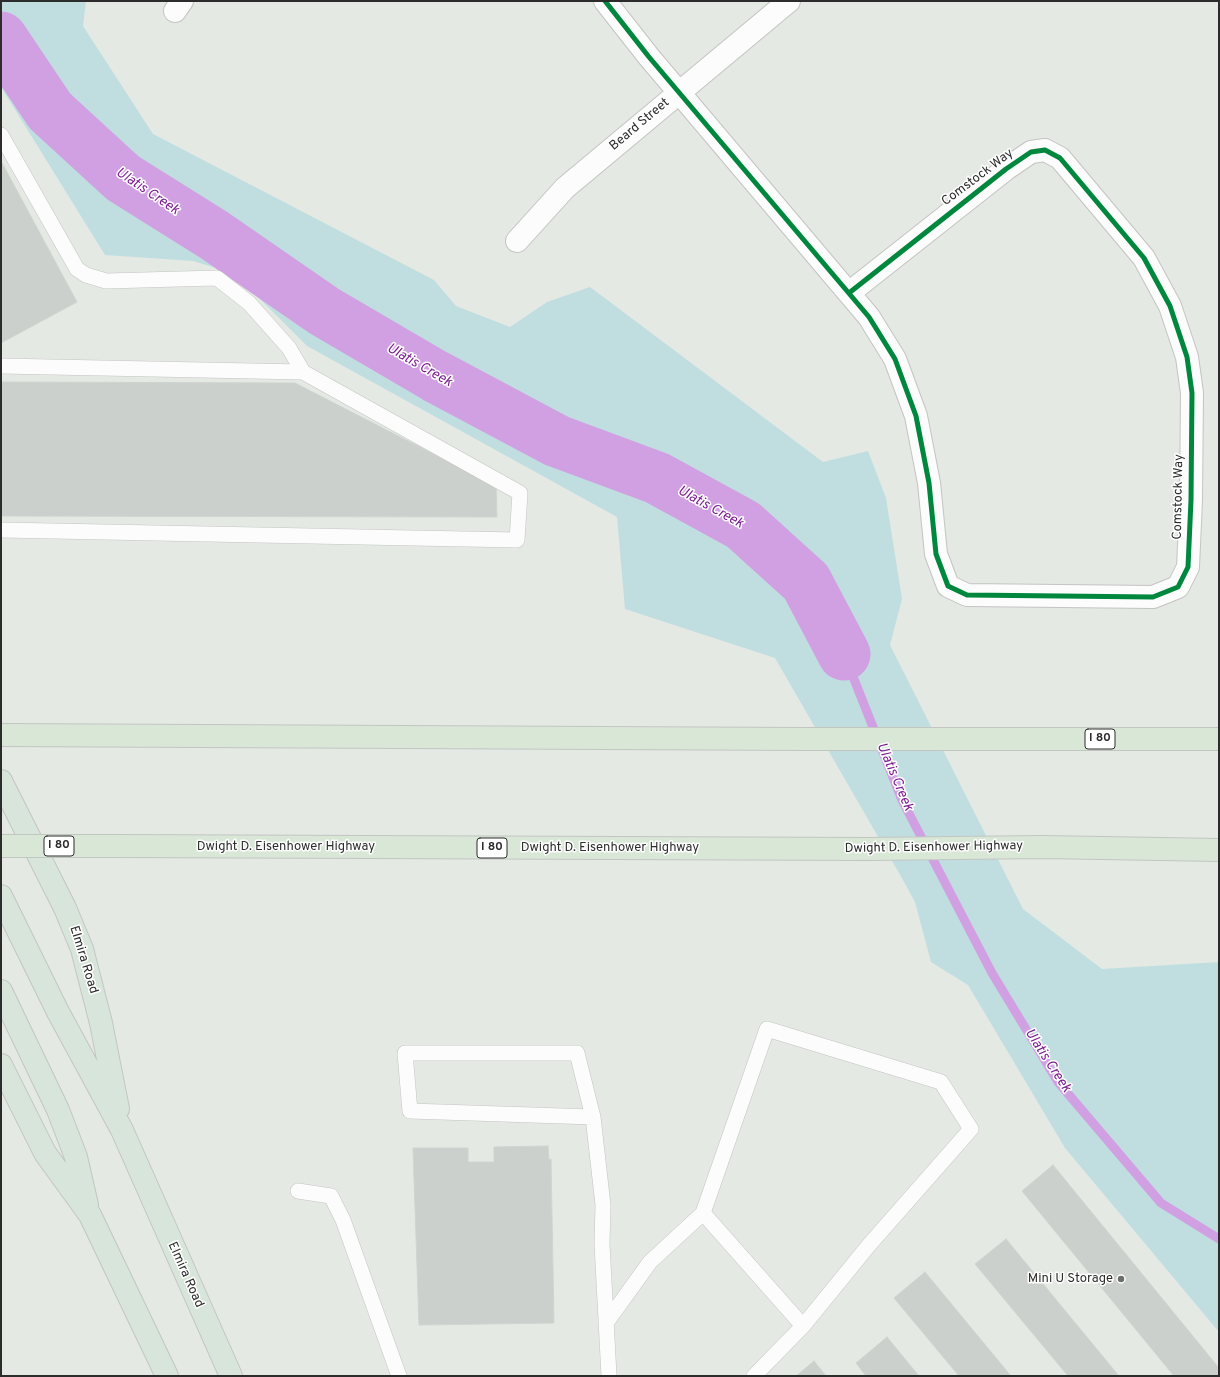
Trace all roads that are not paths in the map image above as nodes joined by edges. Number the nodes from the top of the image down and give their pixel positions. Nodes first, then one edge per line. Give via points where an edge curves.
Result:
1 (605, 1) edge
2 (789, 1) edge
3 (679, 92) junction
4 (1, 135) edge
5 (517, 241) dead end
6 (849, 293) junction
7 (1, 366) edge
8 (303, 372) junction
9 (1, 530) edge
10 (1, 735) edge
11 (1219, 739) edge
12 (1, 780) edge
13 (1, 846) edge
14 (1219, 850) edge
15 (1, 896) edge
16 (1, 991) edge
17 (1, 1065) edge
18 (593, 1117) junction
19 (122, 1130) junction
20 (298, 1192) dead end
21 (703, 1213) junction
22 (90, 1215) junction
23 (606, 1324) junction
24 (803, 1326) junction
25 (167, 1376) edge
26 (231, 1376) edge
27 (398, 1376) edge
28 (609, 1376) edge
29 (754, 1376) edge

1 - 3 street, Comstock Way
2 - 3 street, Beard Street
3 - 5 street, Beard Street via 565,188
3 - 6 street, Comstock Way
4 - 8 lane via 77,269 86,275 106,281 217,278 249,303 289,348
6 - 6 street, Comstock Way via 1031,152 1045,150 1060,158 1144,258 1170,306 1187,357 1192,393 1190,522 1188,567 1178,587 1153,597 967,595 948,586 936,554 929,483 916,416 895,359 869,317
7 - 8 lane
8 - 9 lane via 520,493 517,540
10 - 11 highway, I 80
12 - 19 main road, Elmira Road via 65,908 82,948 101,1023
13 - 14 highway, Dwight D. Eisenhower Highway / I 80, bridge via 866,849 1043,847
15 - 19 main road, Elmira Road via 58,1012
16 - 22 main road via 58,1110 76,1157
17 - 22 main road via 46,1153
18 - 18 lane via 577,1053 406,1053 410,1111
18 - 23 lane via 603,1206
19 - 26 main road, Elmira Road
20 - 27 lane via 331,1196 344,1220
21 - 23 lane via 650,1262
21 - 24 lane
21 - 24 lane via 767,1029 941,1082 972,1129
22 - 25 main road
23 - 28 lane
24 - 29 lane

